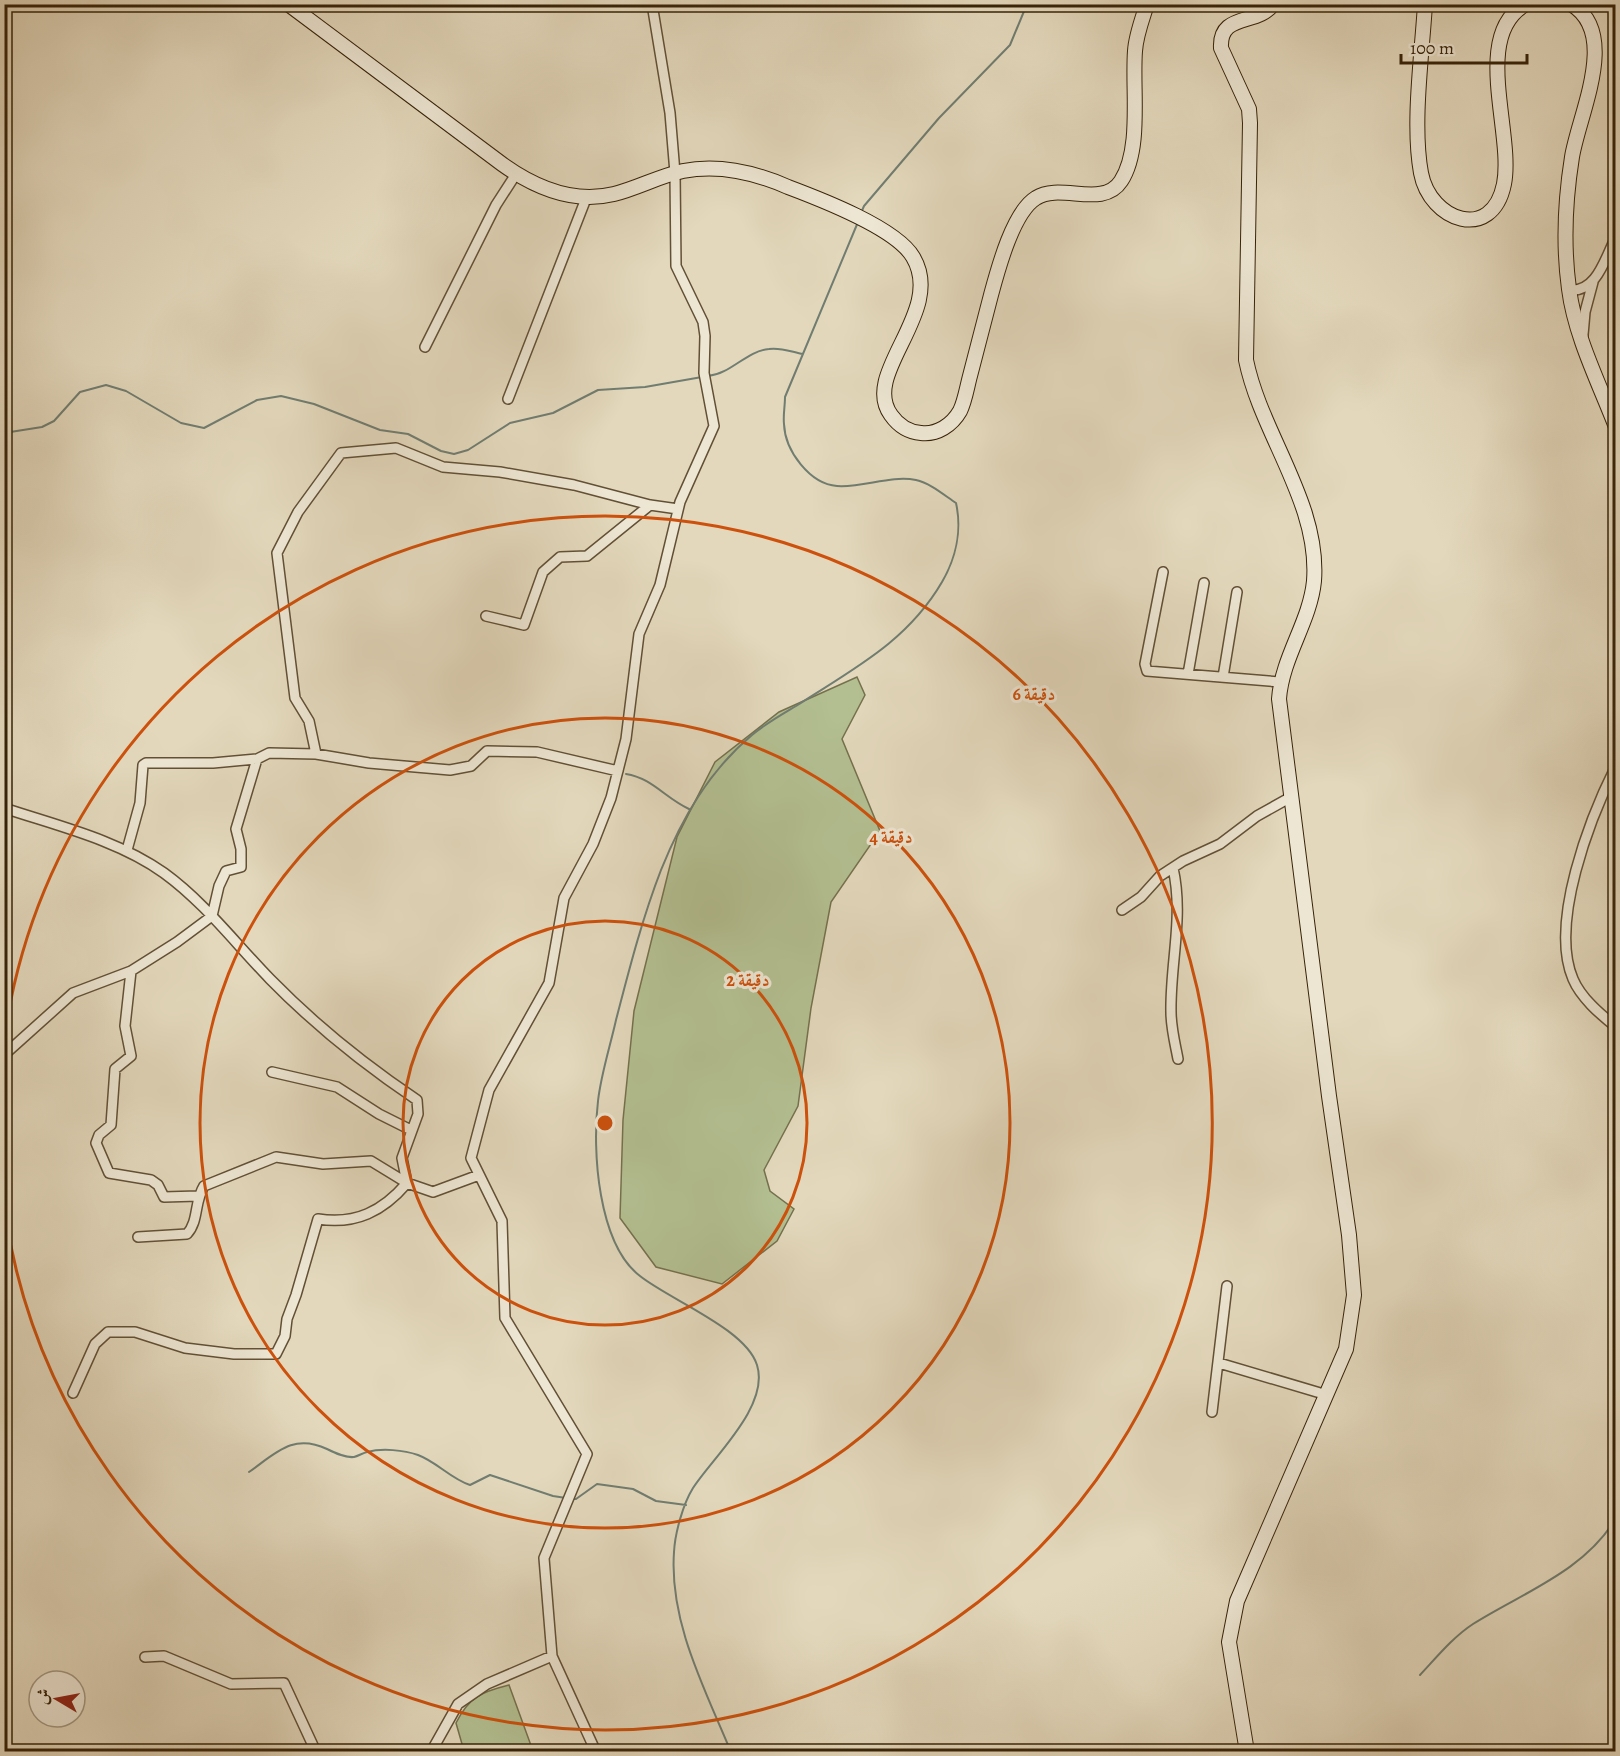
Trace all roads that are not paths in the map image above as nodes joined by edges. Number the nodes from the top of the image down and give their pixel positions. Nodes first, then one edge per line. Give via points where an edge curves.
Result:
1 (288, 4) edge
2 (652, 4) edge
3 (1147, 4) edge
4 (1273, 4) edge
5 (1425, 4) edge
6 (1571, 4) edge
7 (1521, 6) edge
8 (675, 173) junction
9 (516, 174) junction
10 (587, 196) junction
11 (1616, 237) edge
12 (1593, 282) junction
13 (1569, 290) junction
14 (1583, 340) junction
15 (425, 347) dead end
16 (508, 399) dead end
17 (1616, 427) edge
18 (650, 506) junction
19 (678, 509) junction
20 (1163, 572) dead end
21 (1204, 583) dead end
22 (1237, 592) dead end
23 (486, 616) dead end
24 (1188, 674) junction
25 (1223, 677) junction
26 (1281, 682) junction
27 (316, 754) junction
28 (257, 759) junction
29 (1616, 766) edge
30 (618, 771) junction
31 (1291, 797) junction
32 (4, 808) edge
33 (127, 850) junction
34 (1173, 868) junction
35 (1122, 910) dead end
36 (212, 916) junction
37 (131, 971) junction
38 (1616, 1027) edge
39 (4, 1055) edge
40 (1178, 1059) dead end
41 (272, 1072) dead end
42 (411, 1130) junction
43 (479, 1175) junction
44 (407, 1183) junction
45 (198, 1196) junction
46 (138, 1237) dead end
47 (1227, 1287) dead end
48 (1219, 1363) junction
49 (73, 1393) dead end
50 (1327, 1395) junction
51 (1212, 1412) dead end
52 (145, 1656) dead end
53 (552, 1656) junction
54 (316, 1752) edge
55 (431, 1752) edge
56 (596, 1752) edge
57 (1247, 1752) edge

1 - 9 street
2 - 8 street via 670,112
3 - 8 street via 1135,49 1132,148 1124,176 1110,191 1044,194 1027,206 997,272 961,410 943,429 931,434 918,433 897,423 884,400 887,379 919,304 919,269 906,247 876,227 765,177 705,169
4 - 26 street via 1263,14 1232,24 1220,39 1225,60 1249,110 1246,360 1301,509 1314,566 1310,598
5 - 7 street via 1421,172 1425,191 1434,205 1461,219 1483,218 1496,204 1504,185 1506,154 1497,49 1503,27
6 - 13 street via 1591,25 1596,53 1566,197
8 - 10 street via 613,194
8 - 19 street via 676,266 703,322 704,373 714,426
9 - 10 street via 539,188
9 - 15 street via 496,204
10 - 16 street
11 - 12 street
12 - 13 street via 1581,290
12 - 14 street
13 - 14 street
14 - 17 street
18 - 19 street
18 - 23 street via 587,556 560,557 543,572 524,625
18 - 27 street via 574,485 500,472 443,468 396,448 341,453 298,512 277,553 295,698 309,721
19 - 30 street via 660,585 639,634 626,739
20 - 24 street via 1146,668 1150,673
21 - 24 street
22 - 25 street
24 - 25 street
25 - 26 street
26 - 31 street via 1280,716
27 - 28 street via 269,753
27 - 30 street via 450,770 471,766 487,751 537,752
28 - 33 street via 143,765 138,814
28 - 36 street via 236,829 241,867 226,871
29 - 38 street via 1596,805 1568,900 1564,945 1573,980 1592,1007
30 - 43 street via 602,823 564,897 549,983 489,1090 471,1158
31 - 34 street via 1220,844
31 - 50 street via 1354,1295 1346,1350
32 - 33 street
33 - 36 street via 164,873
34 - 35 street
34 - 40 street via 1178,921 1171,1013
36 - 37 street
36 - 42 street via 314,1018 379,1074 417,1100 418,1114
37 - 39 street via 73,993
37 - 45 street via 125,1026 131,1056 115,1069 111,1125 96,1143 109,1173 155,1182 164,1197
41 - 42 street via 337,1087
42 - 44 street via 402,1158
43 - 44 street via 433,1192
43 - 53 street via 502,1221 505,1318 587,1454 544,1558
44 - 45 street via 372,1161 323,1164 276,1156 204,1186
44 - 49 street via 390,1203 361,1218 318,1219 285,1336 276,1354 184,1348 135,1332 108,1332 95,1344
45 - 46 street via 194,1227 187,1234
47 - 48 street
48 - 50 street
48 - 51 street
50 - 57 street via 1237,1601 1229,1642
52 - 54 street via 164,1656 231,1684 284,1683
53 - 55 street via 487,1684 458,1704
53 - 56 street

